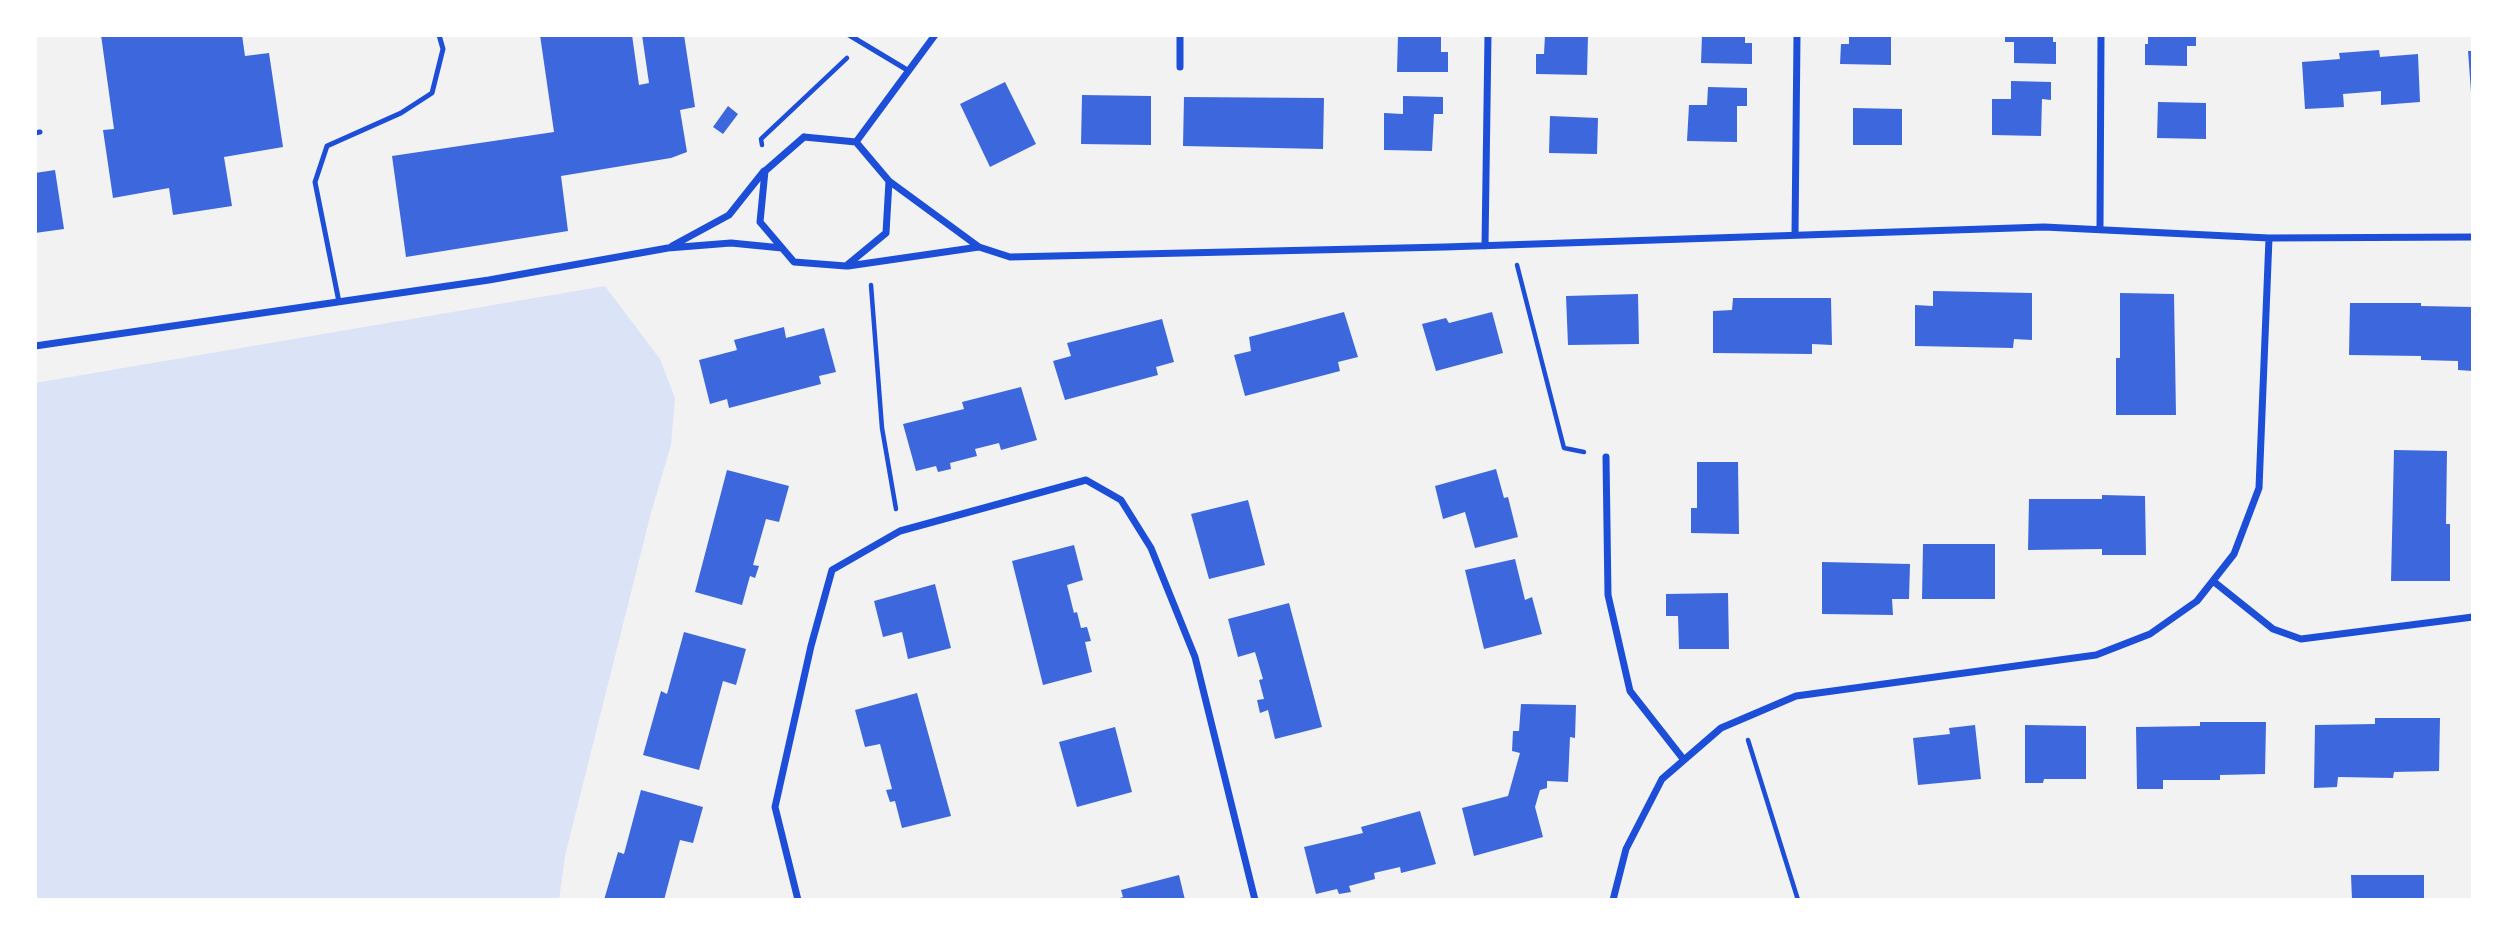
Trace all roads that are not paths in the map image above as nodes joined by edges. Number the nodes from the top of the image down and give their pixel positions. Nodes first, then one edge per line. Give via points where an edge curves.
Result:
1 (439, 35) edge
2 (849, 35) edge
3 (935, 35) edge
4 (1180, 35) edge
5 (1488, 35) edge
6 (1797, 35) edge
7 (2101, 35) edge
8 (1180, 67) dead end
9 (909, 71) junction
10 (856, 142) junction
11 (765, 171) junction
12 (889, 181) junction
13 (2100, 228) junction
14 (1795, 234) junction
15 (2473, 237) edge
16 (2269, 238) junction
17 (1485, 246) junction
18 (979, 247) junction
19 (668, 248) junction
20 (782, 248) junction
21 (846, 266) junction
22 (339, 302) junction
23 (35, 346) edge
24 (1606, 457) road end
25 (2213, 581) junction
26 (2473, 617) edge
27 (1684, 760) junction
28 (798, 900) edge
29 (1255, 900) edge
30 (1613, 900) edge

1 - 22 lane via 443,49 432,93 401,113 327,146 315,182
2 - 9 lane
3 - 9 street
4 - 8 street
5 - 17 street
6 - 14 street
7 - 13 street
9 - 10 street
10 - 11 street via 804,137
10 - 12 street
11 - 19 street via 729,215
11 - 20 street via 761,222
12 - 18 street
12 - 21 street via 886,233
13 - 14 street
13 - 16 street
14 - 17 street
15 - 16 street
16 - 25 street via 2259,488 2234,554
17 - 18 street via 1010,257
18 - 21 street
19 - 20 street via 731,243
19 - 22 street
20 - 21 street via 794,262
22 - 23 street
24 - 27 street via 1608,595 1630,691
25 - 26 street via 2273,629 2301,639
25 - 27 street via 2197,601 2150,634 2096,656 1796,696 1721,728
27 - 30 street via 1662,779 1626,849
28 - 29 street via 775,807 832,570 900,531 1086,480 1121,500 1151,548 1195,657

